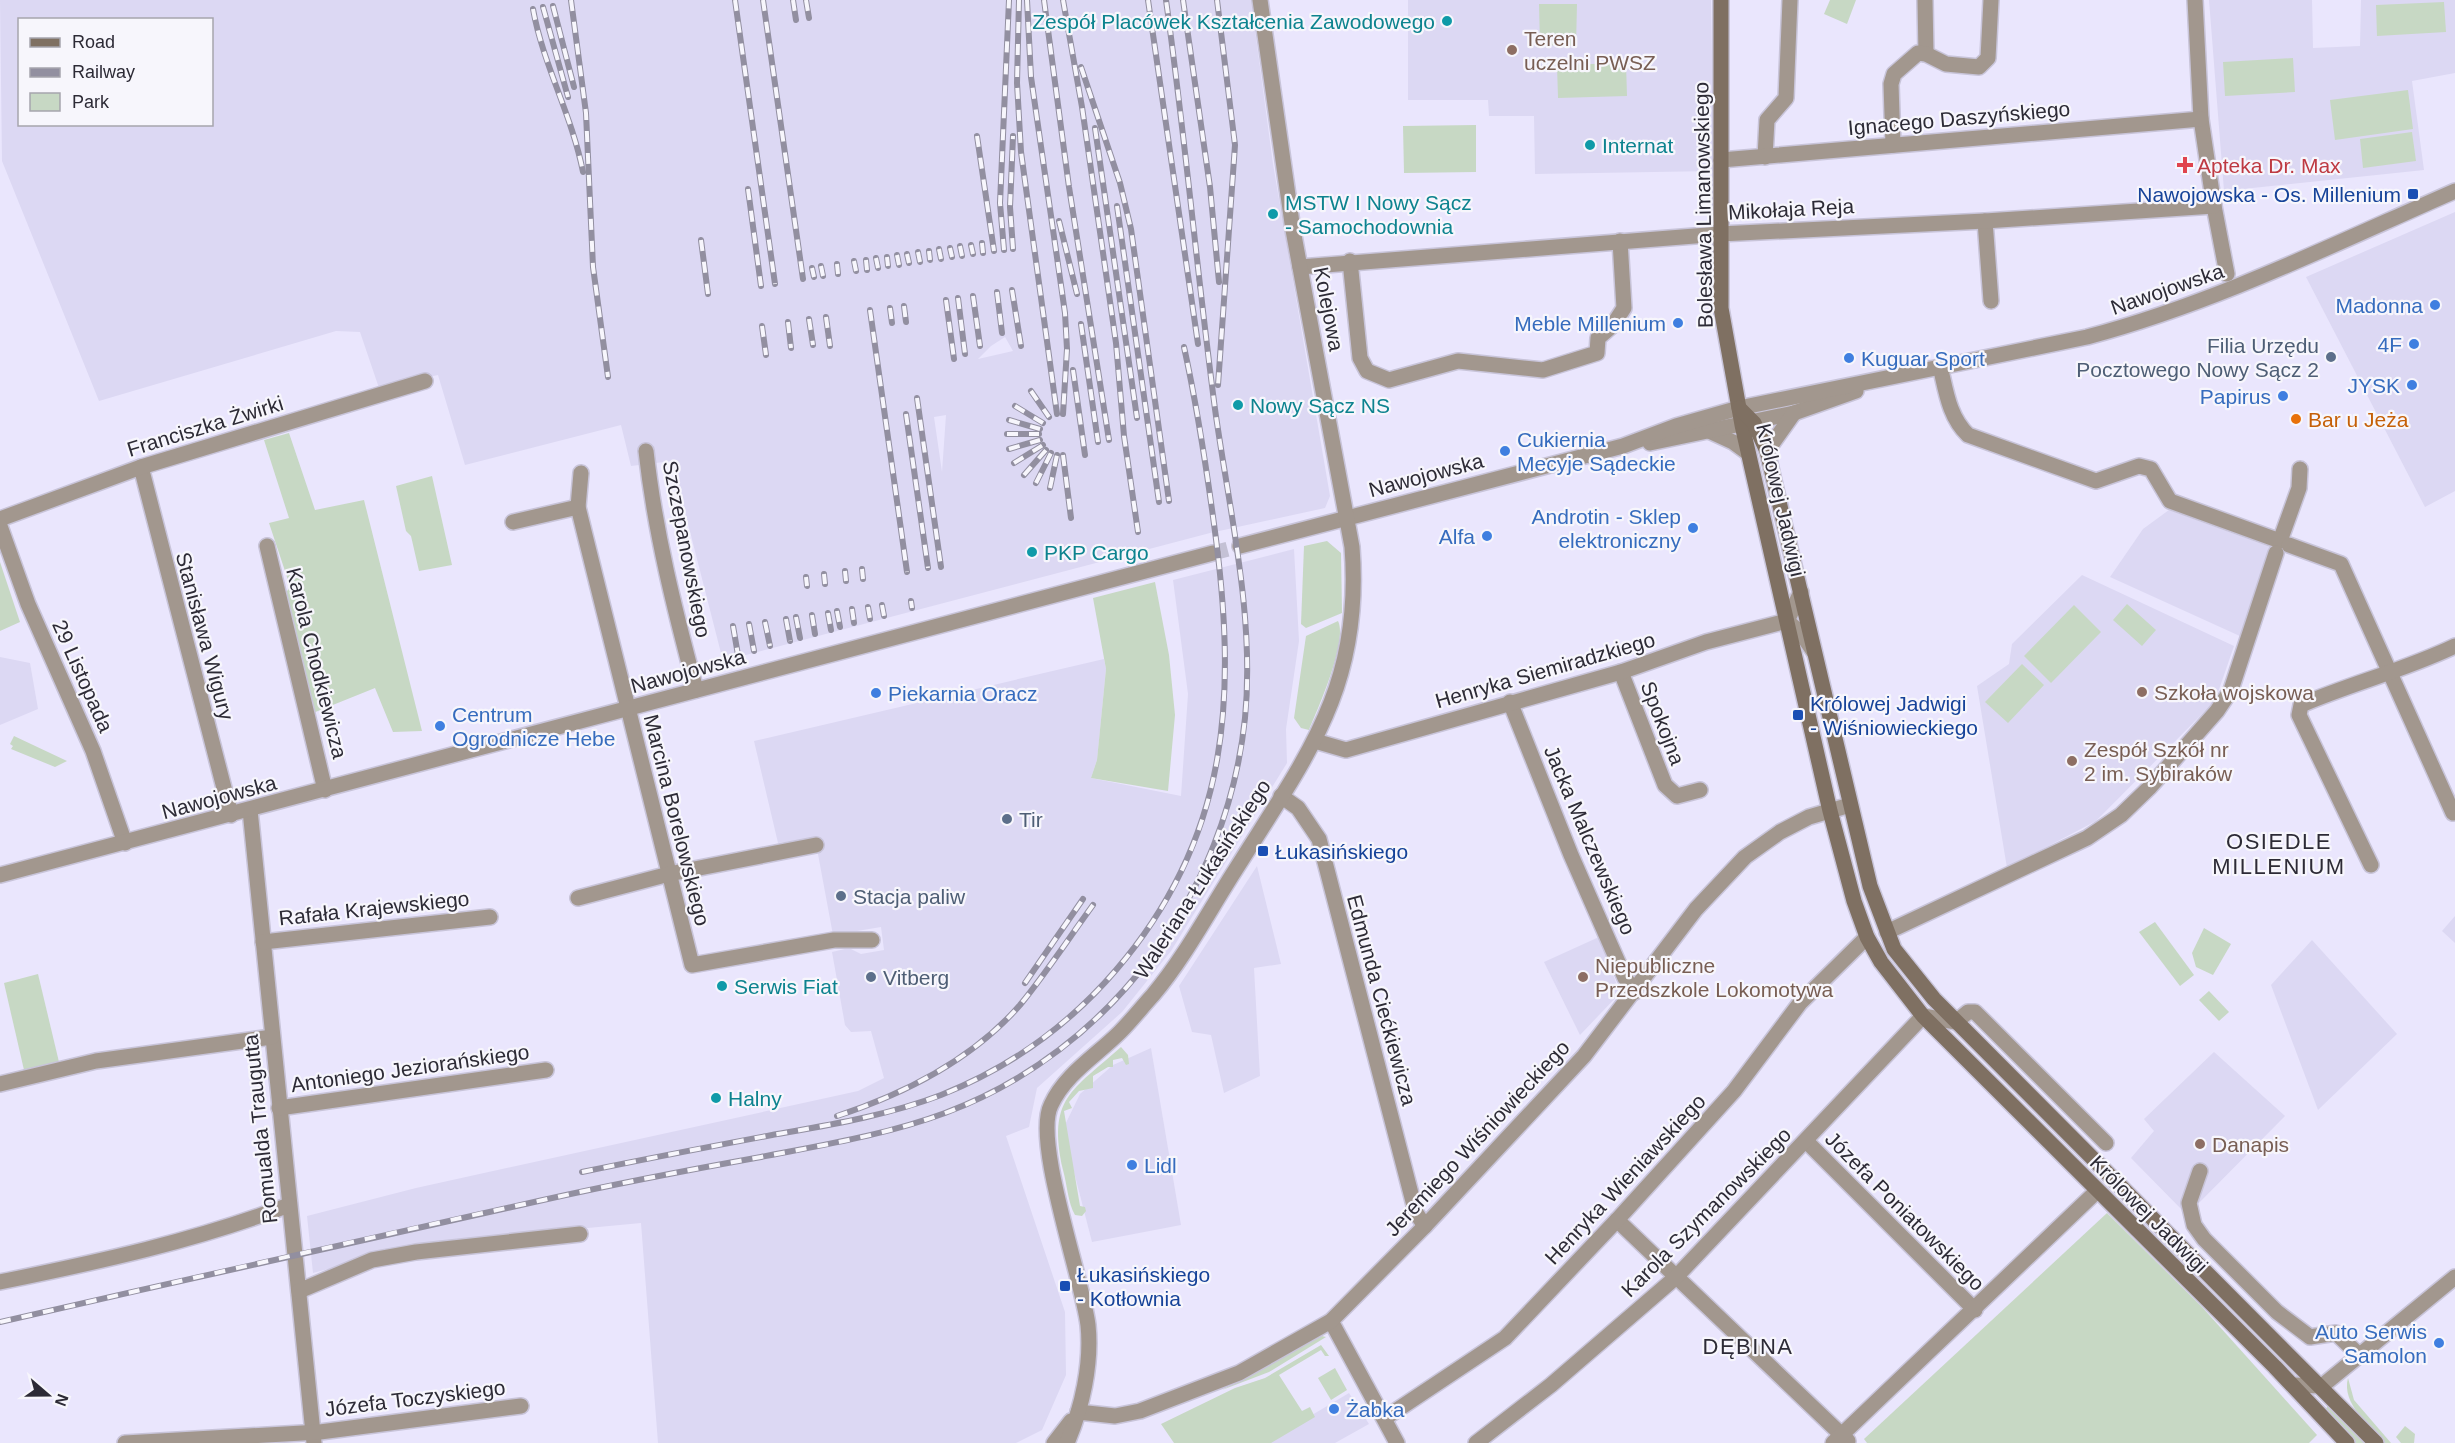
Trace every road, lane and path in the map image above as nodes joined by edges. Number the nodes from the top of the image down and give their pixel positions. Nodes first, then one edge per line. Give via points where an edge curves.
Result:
1 (1260, 0) edge
2 (1721, 0) edge
3 (1790, 0) edge
4 (1925, 0) edge
5 (1990, 0) edge
6 (2195, 0) edge
7 (1926, 54) junction
8 (2201, 119) junction
9 (1893, 145) junction
10 (1765, 157) junction
11 (1721, 160) junction
12 (2455, 191) edge
13 (2214, 206) junction
14 (1985, 221) junction
15 (1720, 234) junction
16 (1620, 241) junction
17 (1350, 261) junction
18 (1300, 267) junction
19 (2227, 274) dead end
20 (1991, 301) dead end
21 (1940, 366) junction
22 (425, 381) dead end
23 (1878, 382) junction
24 (1739, 408) junction
25 (1794, 413) junction
26 (1748, 424) junction
27 (1709, 431) junction
28 (1623, 446) junction
29 (646, 451) dead end
30 (1767, 451) junction
31 (1748, 453) junction
32 (141, 467) junction
33 (2300, 469) dead end
34 (580, 473) dead end
35 (578, 507) junction
36 (1348, 517) junction
37 (0, 519) edge
38 (513, 522) dead end
39 (0, 526) edge
40 (267, 546) dead end
41 (1240, 546) tunnel mouth
42 (1213, 553) tunnel mouth
43 (1801, 592) junction
44 (1787, 621) junction
45 (2455, 646) edge
46 (1815, 653) junction
47 (1621, 672) junction
48 (2392, 673) junction
49 (696, 690) junction
50 (1510, 702) junction
51 (626, 709) junction
52 (1315, 741) junction
53 (325, 790) junction
54 (1700, 790) dead end
55 (1281, 796) junction
56 (1850, 805) junction
57 (250, 810) junction
58 (1830, 811) junction
59 (2453, 813) dead end
60 (231, 815) junction
61 (125, 843) junction
62 (816, 845) dead end
63 (2372, 865) dead end
64 (669, 874) junction
65 (0, 875) edge
66 (578, 898) dead end
67 (490, 917) dead end
68 (1887, 932) junction
69 (1867, 937) junction
70 (872, 940) dead end
71 (263, 942) junction
72 (1635, 992) junction
73 (1923, 1016) junction
74 (1956, 1022) junction
75 (272, 1037) junction
76 (1950, 1044) junction
77 (546, 1070) dead end
78 (0, 1084) edge
79 (279, 1108) junction
80 (1806, 1141) junction
81 (2106, 1143) dead end
82 (2200, 1171) dead end
83 (2097, 1191) junction
84 (289, 1205) junction
85 (1617, 1220) junction
86 (1425, 1226) junction
87 (580, 1234) dead end
88 (2455, 1277) edge
89 (1675, 1278) junction
90 (0, 1282) edge
91 (298, 1291) junction
92 (1975, 1310) junction
93 (1331, 1321) junction
94 (2360, 1356) junction
95 (2293, 1385) junction
96 (2322, 1386) junction
97 (521, 1406) dead end
98 (1078, 1412) junction
99 (2319, 1413) junction
100 (1385, 1418) junction
101 (314, 1438) edge
102 (1842, 1441) edge
103 (125, 1443) edge
104 (1054, 1443) edge
105 (1067, 1443) edge
106 (1397, 1443) edge
107 (1476, 1443) edge
108 (2347, 1443) edge
109 (2376, 1443) edge

1 - 18 street, Kolejowa
2 - 11 main road, Bolesława Limanowskiego
3 - 10 street via 1786,98 1767,120
4 - 7 street
5 - 7 street via 1988,58 1979,67 1946,64
6 - 8 street
7 - 9 street via 1918,53 1894,74
8 - 9 street, Ignacego Daszyńskiego
8 - 13 street
9 - 10 street, Ignacego Daszyńskiego
10 - 11 street, Ignacego Daszyńskiego
11 - 15 main road, Bolesława Limanowskiego
12 - 21 street, Nawojowska via 2240,286 2142,323
13 - 14 street, Mikołaja Reja
13 - 19 street
14 - 15 street, Mikołaja Reja
14 - 20 street
15 - 16 street, Mikołaja Reja
15 - 24 main road, Bolesława Limanowskiego via 1721,308
16 - 17 street, Mikołaja Reja
16 - 17 street via 1624,308 1598,338 1597,353 1544,370 1458,361 1389,380 1367,371 1360,357
17 - 18 street, Mikołaja Reja
18 - 36 street, Kolejowa
21 - 23 street, Nawojowska
21 - 33 street via 1951,410 1968,435 2096,481 2139,466 2151,469 2170,501 2280,541 2299,488
22 - 32 street, Franciszka Żwirki
23 - 24 street, Nawojowska
23 - 25 street, Nawojowska
24 - 26 main road, Królowej Jadwigi
24 - 28 street, Nawojowska
25 - 26 street, Nawojowska
25 - 30 street
26 - 27 street, Nawojowska
26 - 30 main road, Królowej Jadwigi
26 - 31 main road, Królowej Jadwigi
27 - 28 street, Nawojowska
27 - 31 street
28 - 36 street, Nawojowska
29 - 49 street, Szczepanowskiego via 654,517
30 - 43 main road, Królowej Jadwigi
31 - 44 main road, Królowej Jadwigi
32 - 37 street, Franciszka Żwirki
32 - 60 street, Stanisława Wigury
34 - 35 street, Marcina Borelowskiego
35 - 38 street
35 - 51 street, Marcina Borelowskiego
36 - 41 street, Nawojowska
36 - 52 street, Waleriana Łukasińskiego via 1354,589 1349,643 1337,693
39 - 61 street, 29 Listopada via 93,751
40 - 53 street, Karola Chodkiewicza
42 - 49 street, Nawojowska
43 - 44 street
43 - 46 main road, Królowej Jadwigi
44 - 46 street
44 - 47 street, Henryka Siemiradzkiego via 1706,642
44 - 58 main road, Królowej Jadwigi
45 - 48 street
46 - 56 main road, Królowej Jadwigi
47 - 50 street, Henryka Siemiradzkiego
47 - 54 street, Spokojna via 1665,785 1677,796
48 - 59 street
48 - 63 street via 2368,678 2301,705 2299,715
48 - 68 street via 2341,564 2283,549 2231,690 2150,788 2087,838
49 - 51 street, Nawojowska
50 - 52 street, Henryka Siemiradzkiego via 1346,750
50 - 72 street, Jacka Malczewskiego via 1575,865 1624,978
51 - 53 street, Nawojowska
51 - 64 street, Marcina Borelowskiego
52 - 55 street, Waleriana Łukasińskiego
53 - 57 street, Nawojowska
55 - 86 street, Edmunda Ciećkiewicza via 1298,808 1318,839 1416,1213
55 - 98 street, Waleriana Łukasińskiego via 1155,993 1064,1084 1050,1106 1047,1141 1088,1326 1087,1365
56 - 58 street, Jeremiego Wiśniowieckiego
56 - 68 main road, Królowej Jadwigi via 1870,886
57 - 60 street, Nawojowska
57 - 71 street, Romualda Traugutta
58 - 69 main road, Królowej Jadwigi
58 - 72 street, Jeremiego Wiśniowieckiego via 1780,832 1745,857 1696,909
60 - 61 street, Nawojowska
61 - 65 street, Nawojowska
62 - 64 street
64 - 66 street
64 - 70 street, Marcina Borelowskiego via 692,965 834,940
67 - 71 street, Rafała Krajewskiego
68 - 74 main road, Królowej Jadwigi via 1904,962
69 - 73 main road, Królowej Jadwigi
69 - 85 street, Henryka Wieniawskiego via 1800,1003 1734,1090
71 - 75 street, Romualda Traugutta
72 - 86 street, Jeremiego Wiśniowieckiego via 1584,1056
73 - 74 street
73 - 76 main road, Królowej Jadwigi
73 - 80 street, Karola Szymanowskiego
74 - 76 street
74 - 81 street via 1968,1012 1975,1012
74 - 96 main road, Królowej Jadwigi
75 - 78 street via 96,1061
75 - 79 street, Romualda Traugutta
76 - 83 main road, Królowej Jadwigi
77 - 79 street, Antoniego Jeziorańskiego
79 - 84 street, Romualda Traugutta
80 - 89 street, Karola Szymanowskiego
80 - 92 street, Józefa Poniatowskiego
82 - 94 street via 2189,1203 2194,1225 2204,1239 2277,1312 2310,1337 2336,1333
83 - 92 street, Józefa Poniatowskiego
83 - 95 main road, Królowej Jadwigi
84 - 90 street via 239,1224 114,1258
84 - 91 street, Romualda Traugutta
85 - 89 street
85 - 100 street, Henryka Wieniawskiego via 1505,1338
86 - 93 street, Jeremiego Wiśniowieckiego
87 - 91 street via 372,1260
88 - 94 street
89 - 102 street
89 - 107 street, Karola Szymanowskiego
91 - 101 street, Romualda Traugutta
92 - 102 street, Józefa Poniatowskiego
93 - 98 street, Jeremiego Wiśniowieckiego via 1239,1372 1140,1411 1115,1416
93 - 100 street
94 - 96 street
95 - 96 street
95 - 99 main road, Królowej Jadwigi
96 - 99 street
96 - 109 main road, Królowej Jadwigi
97 - 101 street, Józefa Toczyskiego
98 - 104 street
98 - 105 street, Waleriana Łukasińskiego
99 - 108 main road, Królowej Jadwigi
100 - 106 street
101 - 103 street, Józefa Toczyskiego

